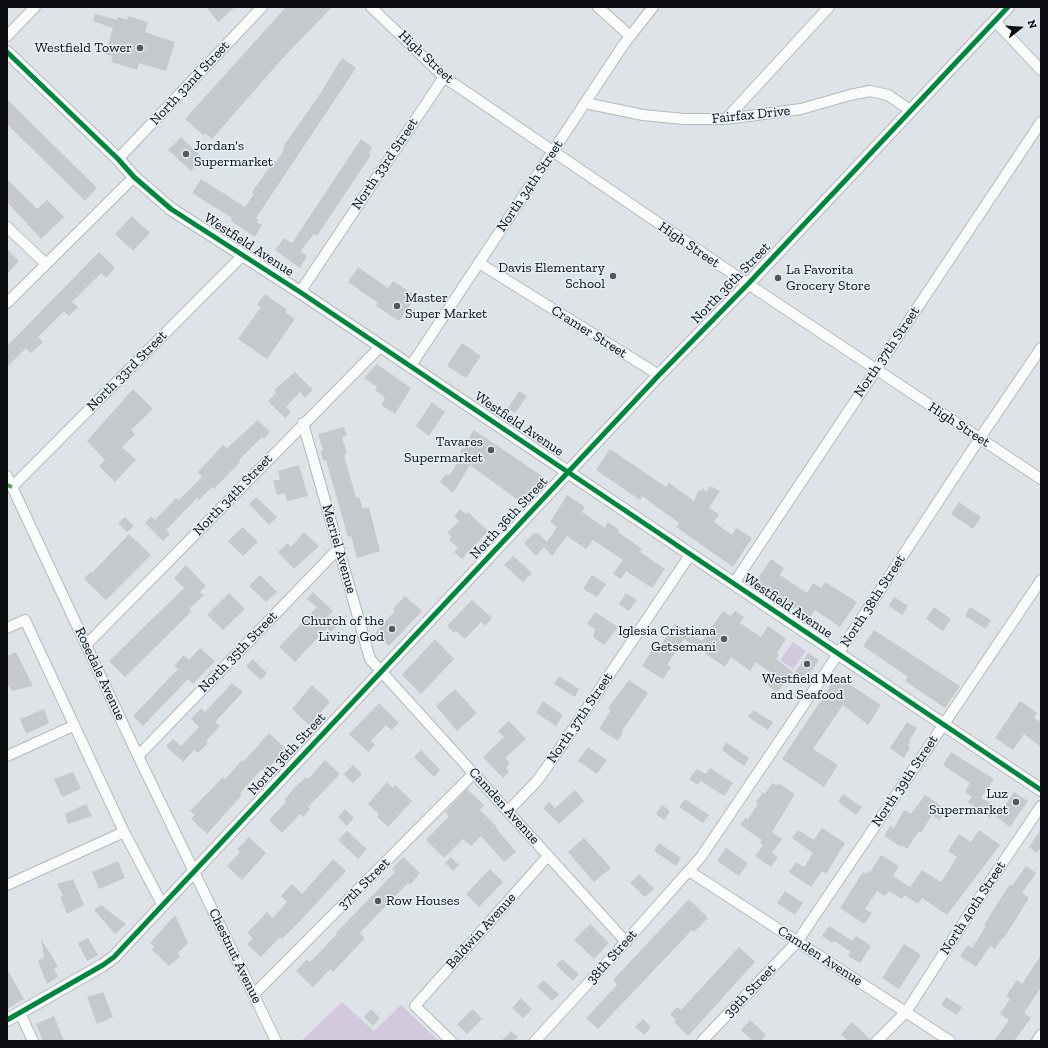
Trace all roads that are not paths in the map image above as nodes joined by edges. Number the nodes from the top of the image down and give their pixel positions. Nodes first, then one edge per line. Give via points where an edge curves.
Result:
1 (35, 7) edge
2 (262, 7) edge
3 (372, 7) edge
4 (598, 7) edge
5 (653, 7) edge
6 (829, 7) edge
7 (1008, 7) edge
8 (995, 21) junction
9 (7, 36) edge
10 (630, 36) junction
11 (7, 52) edge
12 (1041, 70) edge
13 (444, 77) junction
14 (585, 103) junction
15 (910, 110) junction
16 (726, 119) junction
17 (1041, 122) edge
18 (552, 152) junction
19 (118, 159) junction
20 (134, 177) junction
21 (7, 227) edge
22 (243, 255) junction
23 (45, 263) junction
24 (479, 263) junction
25 (748, 284) junction
26 (300, 292) junction
27 (7, 303) edge
28 (380, 346) junction
29 (1041, 348) edge
30 (410, 367) junction
31 (875, 370) junction
32 (659, 376) junction
33 (303, 423) junction
34 (980, 438) junction
35 (569, 472) junction
36 (7, 476) edge
37 (1041, 479) edge
38 (12, 488) junction
39 (338, 549) junction
40 (690, 555) junction
41 (1041, 580) edge
42 (734, 583) junction
43 (7, 628) edge
44 (87, 644) junction
45 (838, 654) junction
46 (380, 671) junction
47 (944, 724) junction
48 (73, 726) junction
49 (7, 756) edge
50 (138, 756) junction
51 (474, 773) junction
52 (1041, 790) edge
53 (1041, 806) edge
54 (508, 811) junction
55 (124, 832) junction
56 (548, 856) junction
57 (689, 871) junction
58 (194, 872) junction
59 (7, 885) edge
60 (163, 906) junction
61 (626, 942) junction
62 (797, 942) junction
63 (254, 994) junction
64 (906, 1012) junction
65 (20, 1013) junction
66 (7, 1020) edge
67 (1041, 1035) edge
68 (33, 1041) edge
69 (276, 1041) edge
70 (450, 1041) edge
71 (535, 1041) edge
72 (702, 1041) edge
73 (877, 1041) edge
74 (950, 1041) edge
75 (1037, 1041) edge

1 - 9 street
2 - 19 street, North 32nd Street
3 - 13 street, High Street
4 - 10 street
5 - 10 street, North 34th Street
6 - 16 street
7 - 8 street, North 36th Street
8 - 12 street
8 - 15 street, North 36th Street
10 - 14 street, North 34th Street
11 - 19 street, Westfield Avenue
13 - 18 street, High Street
13 - 26 street, North 33rd Street
14 - 16 street, Fairfax Drive via 643,115 684,119
14 - 18 street, North 34th Street
15 - 16 street, Fairfax Drive via 888,94 870,91 801,109
15 - 25 street, North 36th Street
17 - 31 street, North 37th Street
18 - 24 street, North 34th Street
18 - 25 street, High Street
19 - 20 street, Westfield Avenue
20 - 22 street, Westfield Avenue via 171,209
20 - 23 street
21 - 23 street
22 - 26 street, Westfield Avenue
22 - 38 street, North 33rd Street
23 - 27 street
24 - 30 street, North 34th Street
24 - 32 street, Cramer Street
25 - 31 street, High Street
25 - 32 street, North 36th Street
26 - 28 street, Westfield Avenue
28 - 30 street, Westfield Avenue
28 - 33 street, North 34th Street
29 - 34 street, North 38th Street
30 - 35 street, Westfield Avenue
31 - 34 street, High Street
31 - 42 street, North 37th Street
32 - 35 street, North 36th Street
33 - 39 street, Merriel Avenue
33 - 44 street, North 34th Street
34 - 37 street, High Street
34 - 45 street, North 38th Street
35 - 40 street, Westfield Avenue
35 - 46 street, North 36th Street
36 - 38 street, Rosedale Avenue
38 - 44 street, Rosedale Avenue
39 - 46 street, Merriel Avenue via 370,658
39 - 50 street, North 35th Street
40 - 42 street, Westfield Avenue
40 - 54 street, North 37th Street via 537,781
41 - 47 street, North 39th Street
42 - 45 street, Westfield Avenue
43 - 48 street via 25,620
44 - 50 street, Rosedale Avenue
45 - 47 street, Westfield Avenue
45 - 57 street, North 38th Street via 706,850
46 - 51 street, Camden Avenue
46 - 58 street, North 36th Street
47 - 52 street, Westfield Avenue
47 - 62 street, North 39th Street
48 - 49 street
48 - 55 street
50 - 58 street, Rosedale Avenue
51 - 54 street, Camden Avenue
51 - 63 street, 37th Street
53 - 64 street, North 40th Street via 990,880
54 - 56 street, Camden Avenue
55 - 59 street
55 - 60 street
56 - 61 street, Camden Avenue
56 - 70 street, Baldwin Avenue via 415,1006
57 - 61 street, 38th Street
57 - 62 street, Camden Avenue
58 - 60 street, North 36th Street
58 - 63 street, Chestnut Avenue
60 - 65 street, North 36th Street via 104,965
61 - 71 street, 38th Street
62 - 64 street, Camden Avenue
62 - 72 street, 39th Street
63 - 69 street, Chestnut Avenue
64 - 73 street, North 40th Street
64 - 74 street, Camden Avenue
65 - 66 street, North 36th Street
65 - 68 street
67 - 75 street

